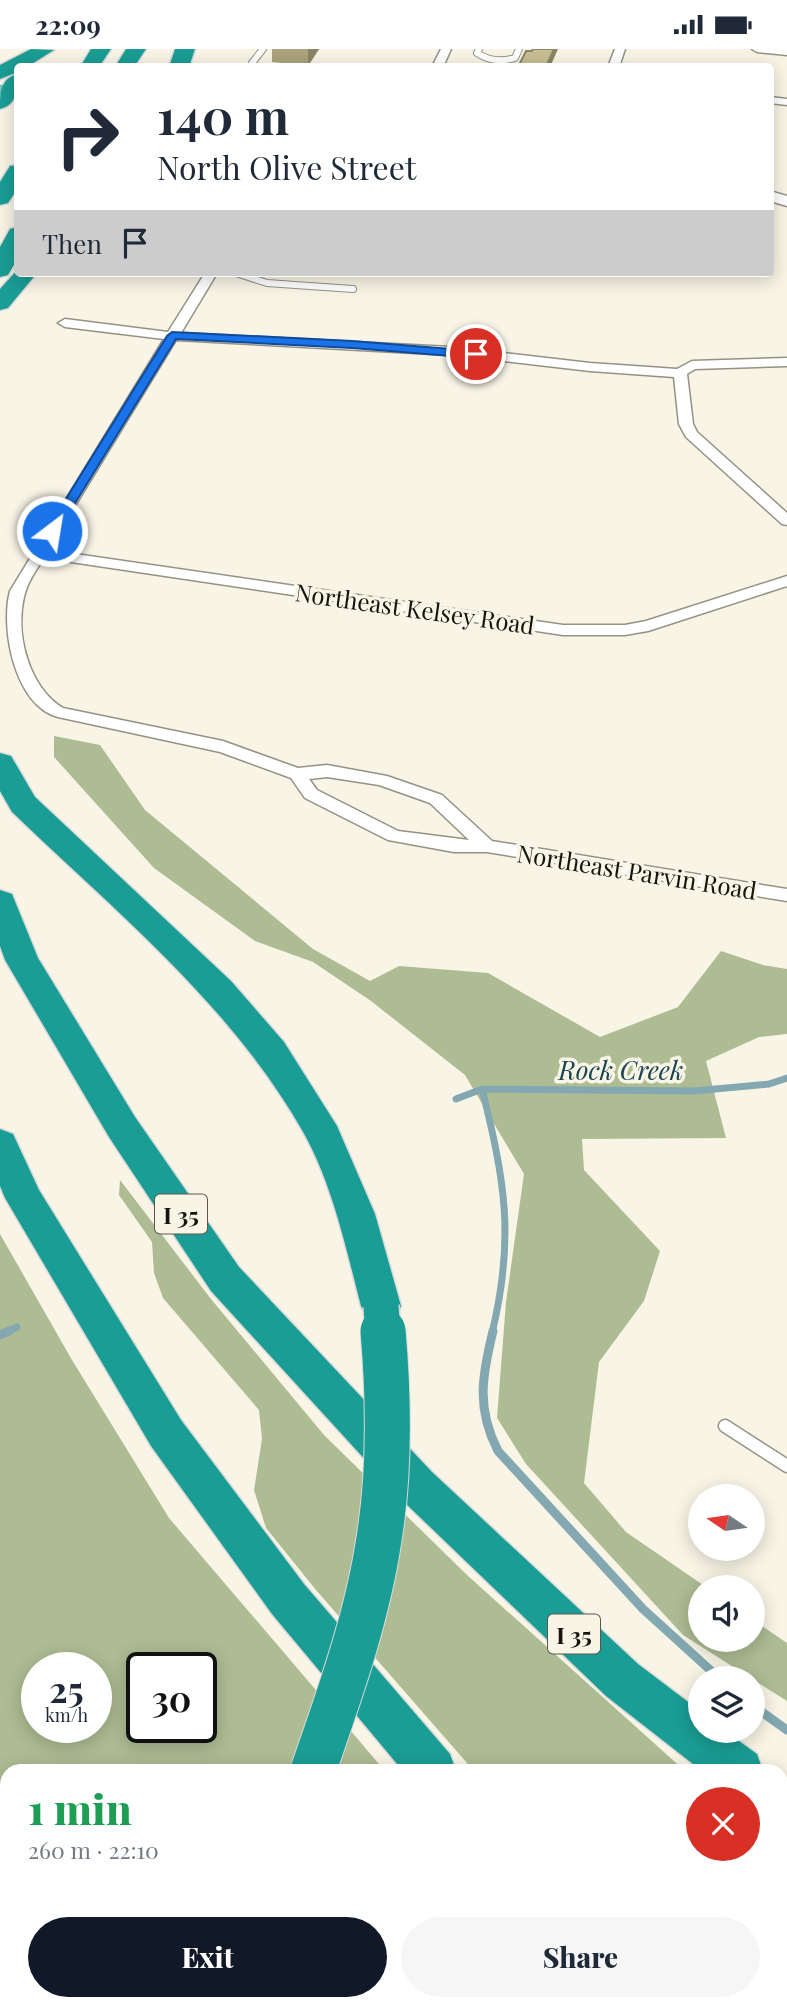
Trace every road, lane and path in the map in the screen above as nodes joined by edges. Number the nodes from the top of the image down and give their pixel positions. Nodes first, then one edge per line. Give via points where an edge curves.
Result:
1 (44, 49) edge
2 (479, 49) edge
3 (519, 49) edge
4 (757, 49) edge
5 (771, 50) edge
6 (787, 52) edge
7 (30, 63) edge
8 (32, 63) edge
9 (14, 176) edge
10 (0, 198) edge
11 (14, 242) edge
12 (0, 270) edge
13 (23, 277) edge
14 (209, 277) edge
15 (248, 277) edge
16 (353, 289) dead end
17 (0, 303) edge
18 (65, 323) dead end
19 (172, 336) junction
20 (787, 362) edge
21 (680, 373) junction
22 (787, 520) edge
23 (39, 553) junction
24 (787, 581) edge
25 (0, 763) edge
26 (297, 774) junction
27 (488, 846) junction
28 (787, 895) edge
29 (0, 902) edge
30 (0, 1144) edge
31 (725, 1426) dead end
32 (787, 1466) edge
33 (316, 1764) edge
34 (427, 1764) edge
35 (731, 1764) edge

1 - 7 highway
1 - 8 highway
2 - 3 lane via 481,57 508,60 515,58
4 - 5 street
5 - 6 street
9 - 10 highway
11 - 12 highway
13 - 17 highway
14 - 19 street, Northeast Parvin Road
15 - 16 lane via 267,283
18 - 19 street
19 - 21 street via 451,352
19 - 23 street, Northeast Parvin Road
20 - 21 street via 692,365
21 - 22 street via 691,434
23 - 24 street, Northeast Kelsey Road via 564,630 648,626
23 - 26 street, Northeast Parvin Road via 16,597 15,635 20,660 47,708 223,747
25 - 33 highway, bridge via 23,804 219,990 271,1052 319,1125 356,1214 380,1306 386,1360 384,1488 374,1570 343,1688
26 - 27 street, Northeast Parvin Road via 311,794 394,836 454,846
26 - 27 street, Northeast Parvin Road via 327,771 381,780 436,799
27 - 28 street, Northeast Parvin Road
29 - 35 highway, I 35 via 22,960 93,1080 225,1279 417,1486 622,1680
30 - 34 highway via 24,1198 166,1433 288,1599
31 - 32 lane

